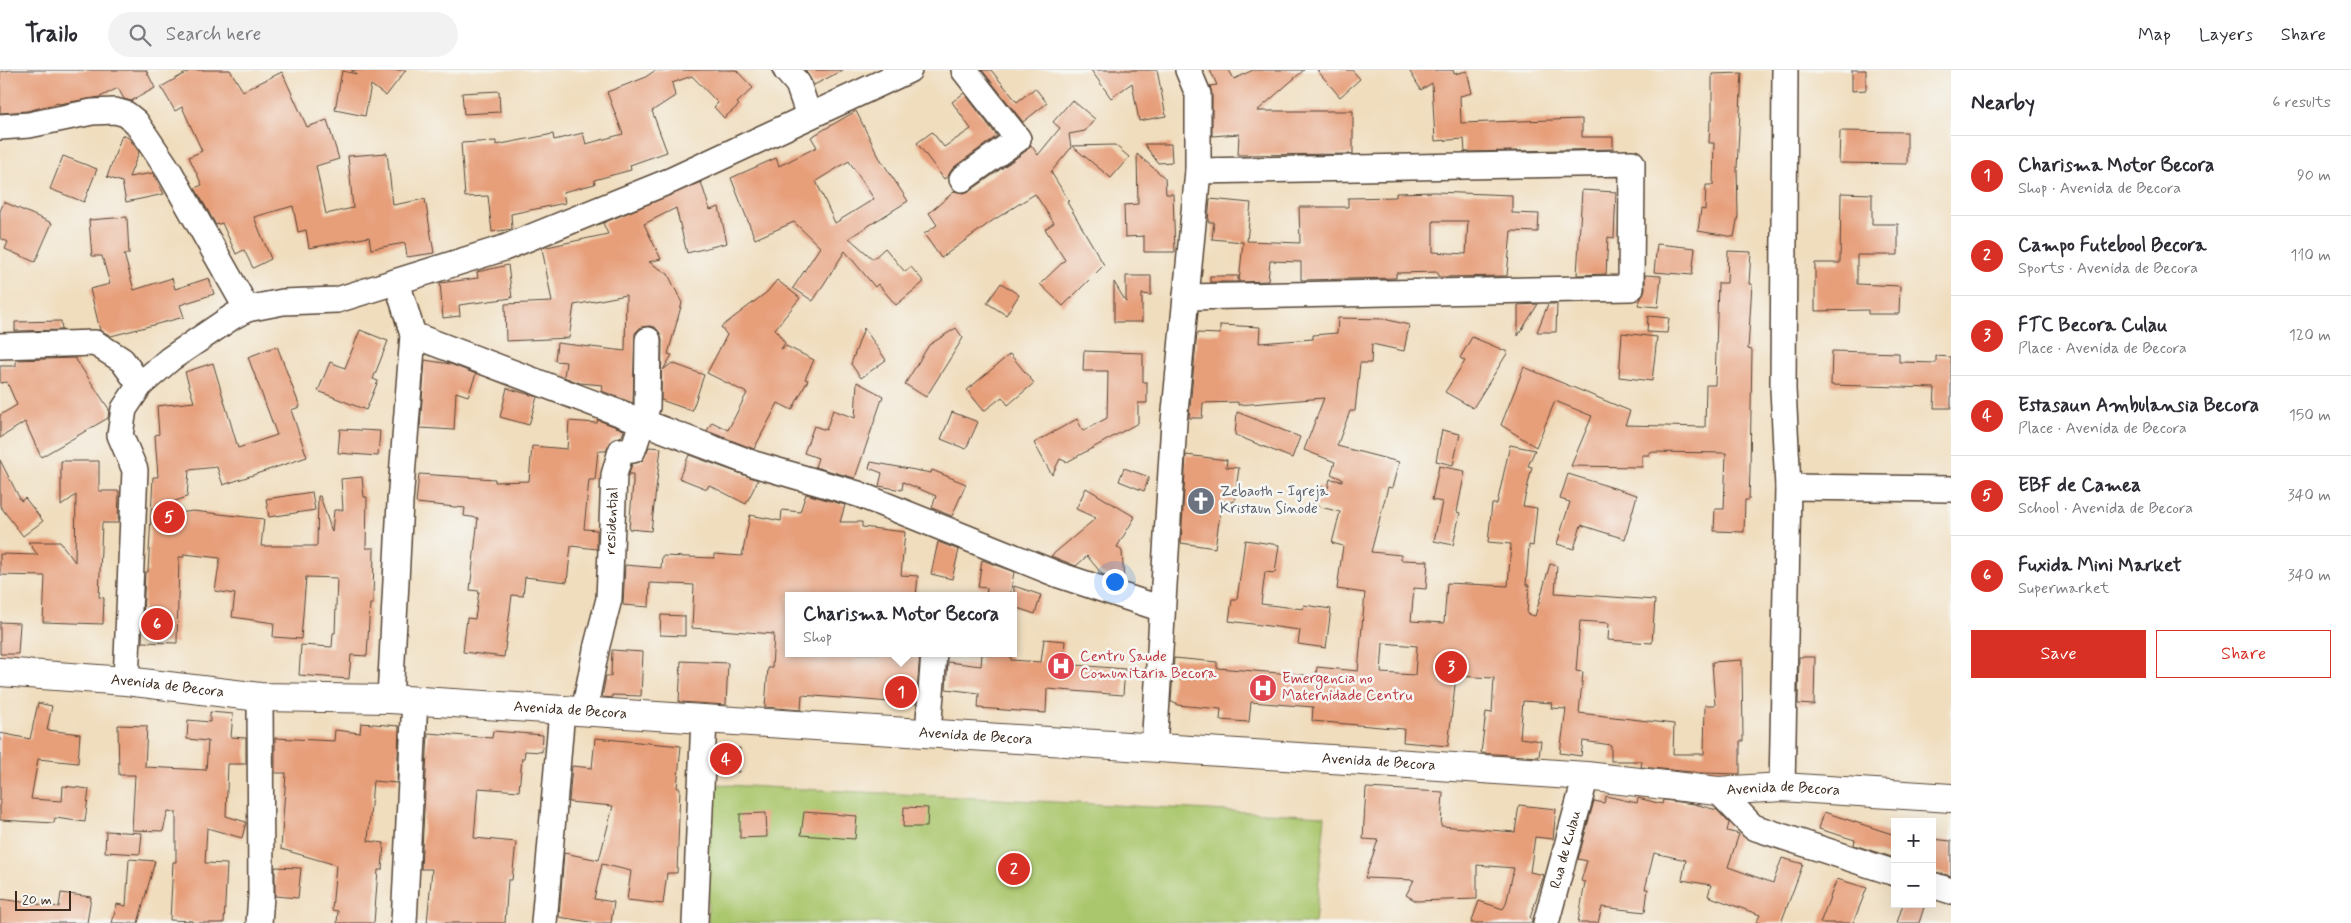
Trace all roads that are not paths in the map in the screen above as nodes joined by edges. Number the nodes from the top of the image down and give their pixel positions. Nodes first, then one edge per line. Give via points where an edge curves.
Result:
1 (786, 70) edge
2 (909, 70) edge
3 (964, 70) edge
4 (1188, 70) edge
5 (1785, 70) edge
6 (809, 116) junction
7 (0, 127) edge
8 (1198, 171) junction
9 (962, 179) dead end
10 (397, 282) junction
11 (1186, 296) junction
12 (247, 309) junction
13 (413, 335) junction
14 (648, 340) dead end
15 (0, 346) edge
16 (140, 385) junction
17 (642, 422) junction
18 (1788, 487) junction
19 (1951, 489) edge
20 (1162, 608) junction
21 (934, 657) edge
22 (0, 672) edge
23 (126, 681) junction
24 (260, 697) junction
25 (402, 700) junction
26 (573, 711) junction
27 (704, 719) junction
28 (928, 733) junction
29 (1154, 748) junction
30 (1586, 776) junction
31 (1782, 787) junction
32 (1718, 791) junction
33 (1951, 798) edge
34 (1891, 872) edge
35 (1936, 886) edge
36 (1951, 891) edge
37 (259, 923) edge
38 (404, 923) edge
39 (544, 923) edge
40 (695, 923) edge
41 (1546, 923) edge

1 - 6 street via 798,84
2 - 6 street
3 - 9 street via 1018,139
4 - 8 street via 1198,94
5 - 18 street via 1783,389
6 - 10 street via 672,180 513,244
7 - 12 street via 29,125 92,112 126,114 136,122 169,171
8 - 11 street
8 - 11 street via 1632,164 1631,288
10 - 12 street via 337,300 283,302
10 - 13 street
11 - 20 street
12 - 16 street via 170,359
13 - 17 street
13 - 25 street via 400,502
14 - 17 street, residential via 647,407
15 - 16 street via 95,343 122,360
16 - 23 street via 124,409 120,435 135,470
17 - 20 street via 754,464 858,494 1059,575
17 - 26 street, residential via 633,450 621,451 614,475 609,599 597,645
18 - 19 street
18 - 31 street
20 - 29 street
21 - 28 street
22 - 23 main road, Avenida de Becora
23 - 24 main road, Avenida de Becora
24 - 25 main road, Avenida de Becora
24 - 37 street via 262,896
25 - 26 main road, Avenida de Becora
25 - 38 street
26 - 27 main road, Avenida de Becora
26 - 39 street
27 - 28 main road, Avenida de Becora
27 - 40 street
28 - 29 main road, Avenida de Becora
29 - 30 main road, Avenida de Becora
30 - 32 main road, Avenida de Becora
30 - 41 street, Rua de Kulau
31 - 32 main road, Avenida de Becora
31 - 33 main road, Avenida de Becora
32 - 34 street via 1753,827
35 - 36 street

